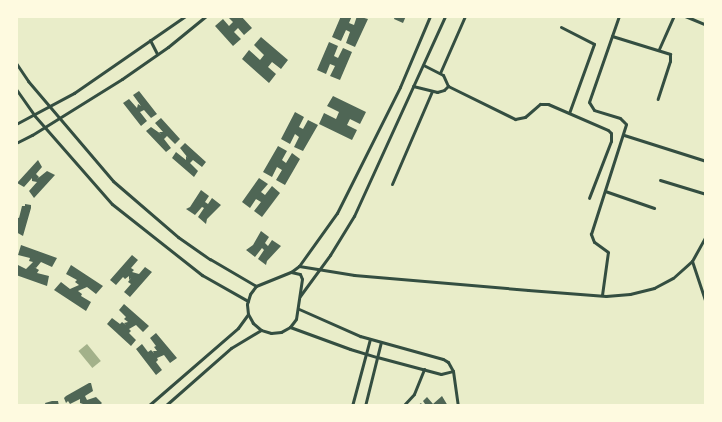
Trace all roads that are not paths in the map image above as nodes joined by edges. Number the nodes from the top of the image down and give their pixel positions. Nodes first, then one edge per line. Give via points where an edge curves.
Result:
1 (184, 16) edge
2 (206, 16) edge
3 (430, 16) edge
4 (445, 16) edge
5 (465, 16) edge
6 (619, 16) edge
7 (674, 16) edge
8 (685, 16) edge
9 (706, 25) edge
10 (561, 26) dead end
11 (612, 36) junction
12 (150, 40) junction
13 (659, 49) junction
14 (158, 54) junction
15 (16, 63) edge
16 (423, 65) junction
17 (440, 73) junction
18 (413, 86) junction
19 (448, 86) junction
20 (16, 89) edge
21 (432, 91) junction
22 (658, 99) dead end
23 (49, 106) junction
24 (569, 113) junction
25 (34, 114) junction
26 (59, 118) junction
27 (16, 124) edge
28 (44, 127) junction
29 (624, 135) junction
30 (16, 142) edge
31 (706, 161) edge
32 (660, 180) dead end
33 (392, 184) dead end
34 (605, 191) junction
35 (706, 194) edge
36 (589, 198) dead end
37 (654, 208) dead end
38 (706, 236) edge
39 (692, 261) junction
40 (299, 266) junction
41 (319, 271) junction
42 (291, 272) junction
43 (256, 286) junction
44 (602, 295) junction
45 (300, 296) junction
46 (248, 301) junction
47 (706, 303) edge
48 (299, 309) junction
49 (248, 314) junction
50 (290, 327) junction
51 (261, 330) junction
52 (370, 339) junction
53 (381, 342) junction
54 (366, 354) junction
55 (377, 357) junction
56 (424, 370) junction
57 (453, 371) junction
58 (148, 406) edge
59 (166, 406) edge
60 (352, 406) edge
61 (365, 406) edge
62 (403, 406) edge
63 (458, 406) edge

1 - 12 street
2 - 14 street
3 - 40 street via 400,87 337,213
4 - 16 street
5 - 17 street
6 - 11 street
7 - 13 street
8 - 9 street
10 - 24 street via 594,44
11 - 13 street
11 - 29 street via 589,102 594,110 625,121
12 - 14 street
12 - 23 street via 74,93
13 - 22 street via 671,56
14 - 26 street
15 - 23 street
16 - 17 street
16 - 18 street
17 - 19 street
18 - 21 street
18 - 41 street via 354,216
19 - 21 street via 440,92
19 - 24 street via 514,119 525,116 540,104
20 - 25 street
21 - 33 street
23 - 25 street
23 - 26 street
24 - 36 street via 611,133 611,141
25 - 27 street
25 - 28 street
26 - 28 street
26 - 43 street via 114,181 143,208 210,259
28 - 30 street
28 - 46 street via 112,204 202,275
29 - 31 street
29 - 34 street
32 - 35 street
34 - 37 street
34 - 44 street via 591,234 594,242 608,252
38 - 39 street
39 - 44 street via 673,278 654,288 630,294
39 - 47 street
40 - 41 street
40 - 42 street
41 - 44 street
41 - 45 street
42 - 43 street
42 - 45 street via 302,276
43 - 46 street
45 - 48 street
46 - 49 street
48 - 50 street
48 - 52 street
49 - 51 street
49 - 58 street via 238,328
50 - 51 street via 281,332
50 - 54 street
51 - 59 street via 231,348
52 - 53 street
52 - 54 street
53 - 55 street
53 - 57 street via 443,359
54 - 55 street
54 - 60 street
55 - 56 street
55 - 61 street
56 - 57 street via 445,374
56 - 62 street via 414,394
57 - 63 street

